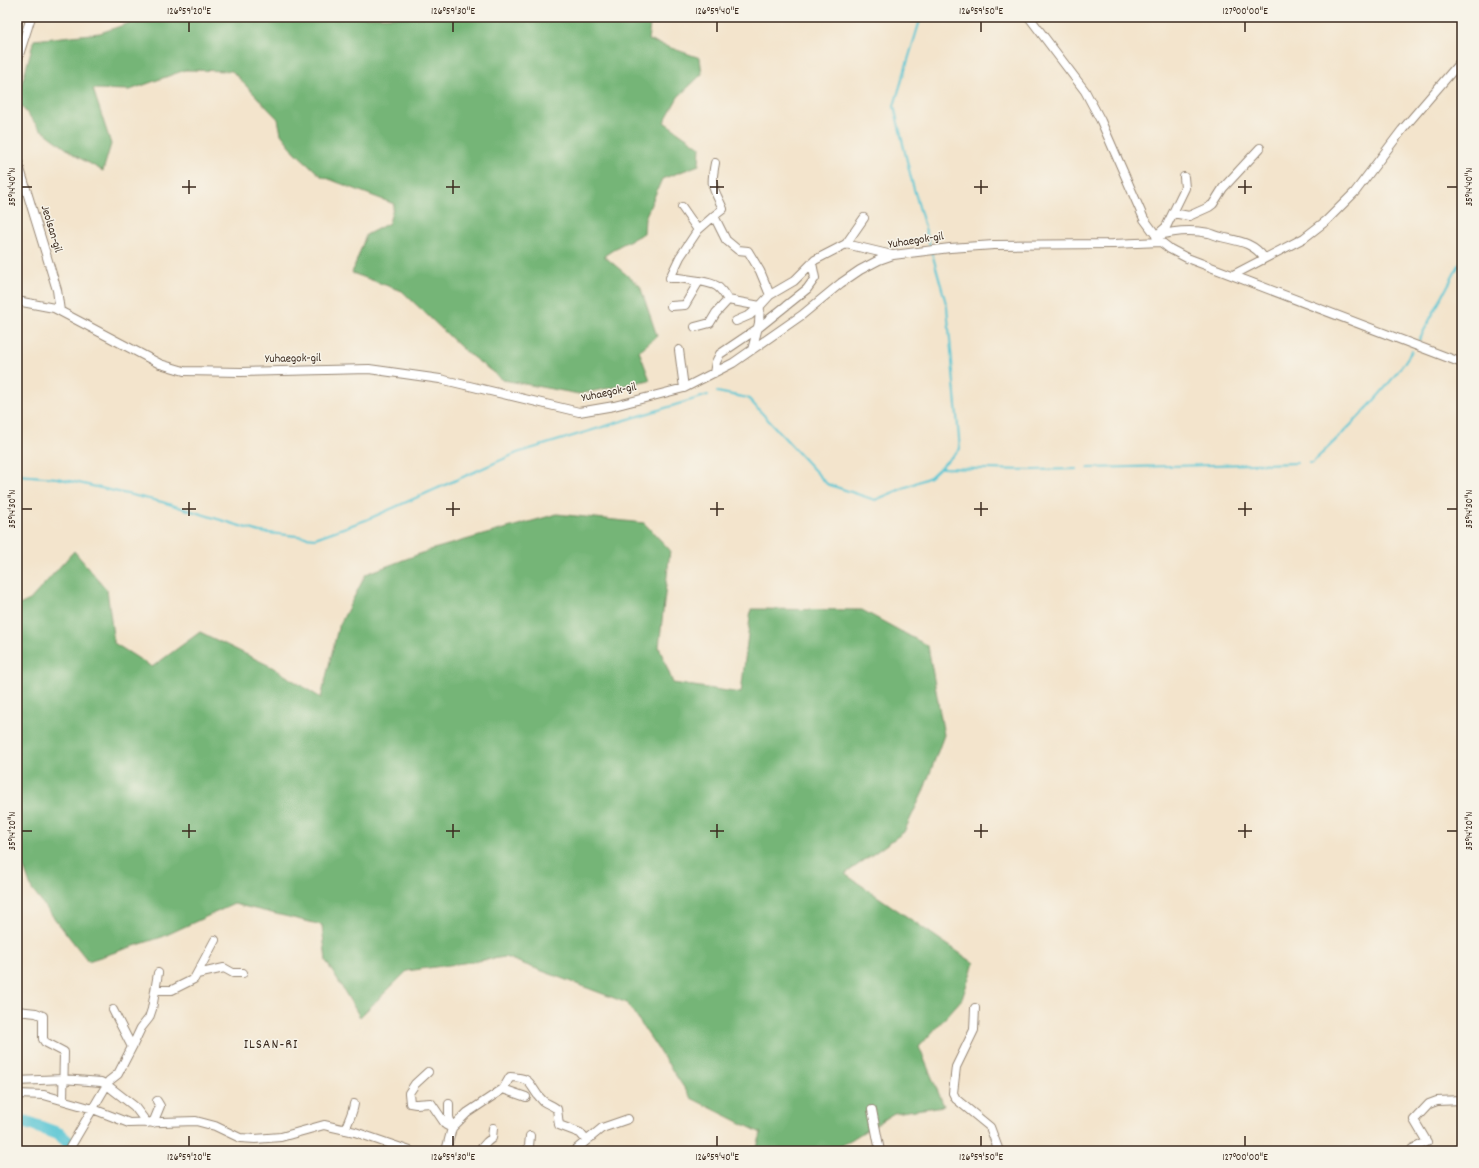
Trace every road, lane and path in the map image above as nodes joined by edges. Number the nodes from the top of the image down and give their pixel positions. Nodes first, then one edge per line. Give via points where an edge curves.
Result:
1 (31, 17) edge
2 (1029, 17) edge
3 (1462, 60) edge
4 (17, 61) edge
5 (1260, 148) dead end
6 (17, 154) edge
7 (715, 163) dead end
8 (1184, 177) dead end
9 (682, 208) dead end
10 (1173, 213) junction
11 (714, 216) junction
12 (864, 218) dead end
13 (698, 230) junction
14 (1158, 239) junction
15 (846, 244) junction
16 (893, 255) junction
17 (1264, 258) junction
18 (812, 263) junction
19 (1233, 275) junction
20 (699, 281) junction
21 (770, 295) junction
22 (728, 300) junction
23 (17, 301) edge
24 (671, 306) dead end
25 (760, 306) junction
26 (60, 311) junction
27 (736, 321) dead end
28 (695, 327) dead end
29 (757, 329) junction
30 (679, 350) dead end
31 (752, 350) junction
32 (1462, 363) edge
33 (714, 373) junction
34 (684, 388) junction
35 (215, 940) dead end
36 (158, 973) dead end
37 (243, 973) dead end
38 (197, 974) junction
39 (156, 990) junction
40 (975, 1008) dead end
41 (113, 1010) dead end
42 (17, 1011) edge
43 (132, 1047) junction
44 (428, 1072) dead end
45 (63, 1079) junction
46 (17, 1081) edge
47 (107, 1085) junction
48 (503, 1089) junction
49 (17, 1094) edge
50 (526, 1097) dead end
51 (63, 1100) junction
52 (1462, 1100) edge
53 (157, 1101) dead end
54 (354, 1104) dead end
55 (448, 1104) dead end
56 (92, 1109) junction
57 (872, 1110) dead end
58 (628, 1119) dead end
59 (150, 1123) junction
60 (452, 1128) junction
61 (492, 1128) dead end
62 (345, 1130) junction
63 (530, 1136) dead end
64 (586, 1140) junction
65 (1412, 1149) dead end
66 (68, 1151) edge
67 (410, 1151) edge
68 (446, 1151) edge
69 (480, 1151) edge
70 (527, 1151) edge
71 (574, 1151) edge
72 (880, 1151) edge
73 (999, 1151) edge

1 - 4 street
2 - 14 street via 1085,91 1144,218
3 - 17 street via 1402,130 1355,192 1326,221 1304,238
5 - 10 street via 1209,207 1189,216
6 - 26 street, Jeolsan-gil via 57,290
7 - 11 street via 711,181 723,208
8 - 10 street via 1185,188
9 - 13 street
10 - 14 street
11 - 13 street
11 - 21 street via 726,240 738,250 748,251
12 - 15 street
13 - 20 street via 670,278
14 - 16 street, Yuhaegok-gil via 1113,244 950,248
14 - 17 street, Yuhaegok-gil via 1170,232 1209,233 1244,242
14 - 19 street via 1187,258
15 - 16 street
15 - 18 street
16 - 31 street, Yuhaegok-gil via 860,270 802,316
17 - 19 street
18 - 21 street via 794,281
18 - 29 street via 814,278 807,289
19 - 32 street
20 - 22 street via 714,283
20 - 24 street via 685,305
21 - 25 street
22 - 25 street
22 - 28 street via 710,324
23 - 26 street, Yuhaegok-gil
25 - 27 street via 750,315
25 - 29 street
26 - 34 street, Yuhaegok-gil via 160,364 184,371 369,369 440,379 579,412
29 - 31 street
29 - 33 street via 720,354
30 - 34 street
31 - 33 street, Yuhaegok-gil
33 - 34 street, Yuhaegok-gil
35 - 38 street
36 - 39 street
37 - 38 street via 234,973 224,968
38 - 39 street via 194,979 172,990
39 - 43 street via 149,1018
40 - 73 street via 974,1030 958,1061 953,1093 956,1099 990,1127
41 - 43 street
42 - 45 street via 43,1016 43,1039 64,1052
43 - 47 street via 118,1074
44 - 60 street via 409,1093 410,1103 431,1103 446,1125
45 - 46 street
45 - 47 street via 88,1080
45 - 51 street
47 - 56 street
47 - 59 street via 134,1106
48 - 50 street
48 - 60 street via 467,1113
48 - 64 street via 510,1077 528,1080 544,1102 556,1109 559,1125 580,1133
49 - 51 street via 44,1095
51 - 56 street
52 - 65 street via 1437,1101 1429,1104 1414,1120 1427,1142
53 - 59 street via 160,1106
54 - 62 street
55 - 60 street via 448,1118
56 - 59 street via 128,1123
56 - 66 street
57 - 72 street
58 - 64 street via 602,1128
59 - 62 street via 196,1121 215,1126 240,1138 255,1139 281,1137 324,1126
60 - 68 street
61 - 69 street via 492,1138
62 - 67 street
63 - 70 street
64 - 71 street

